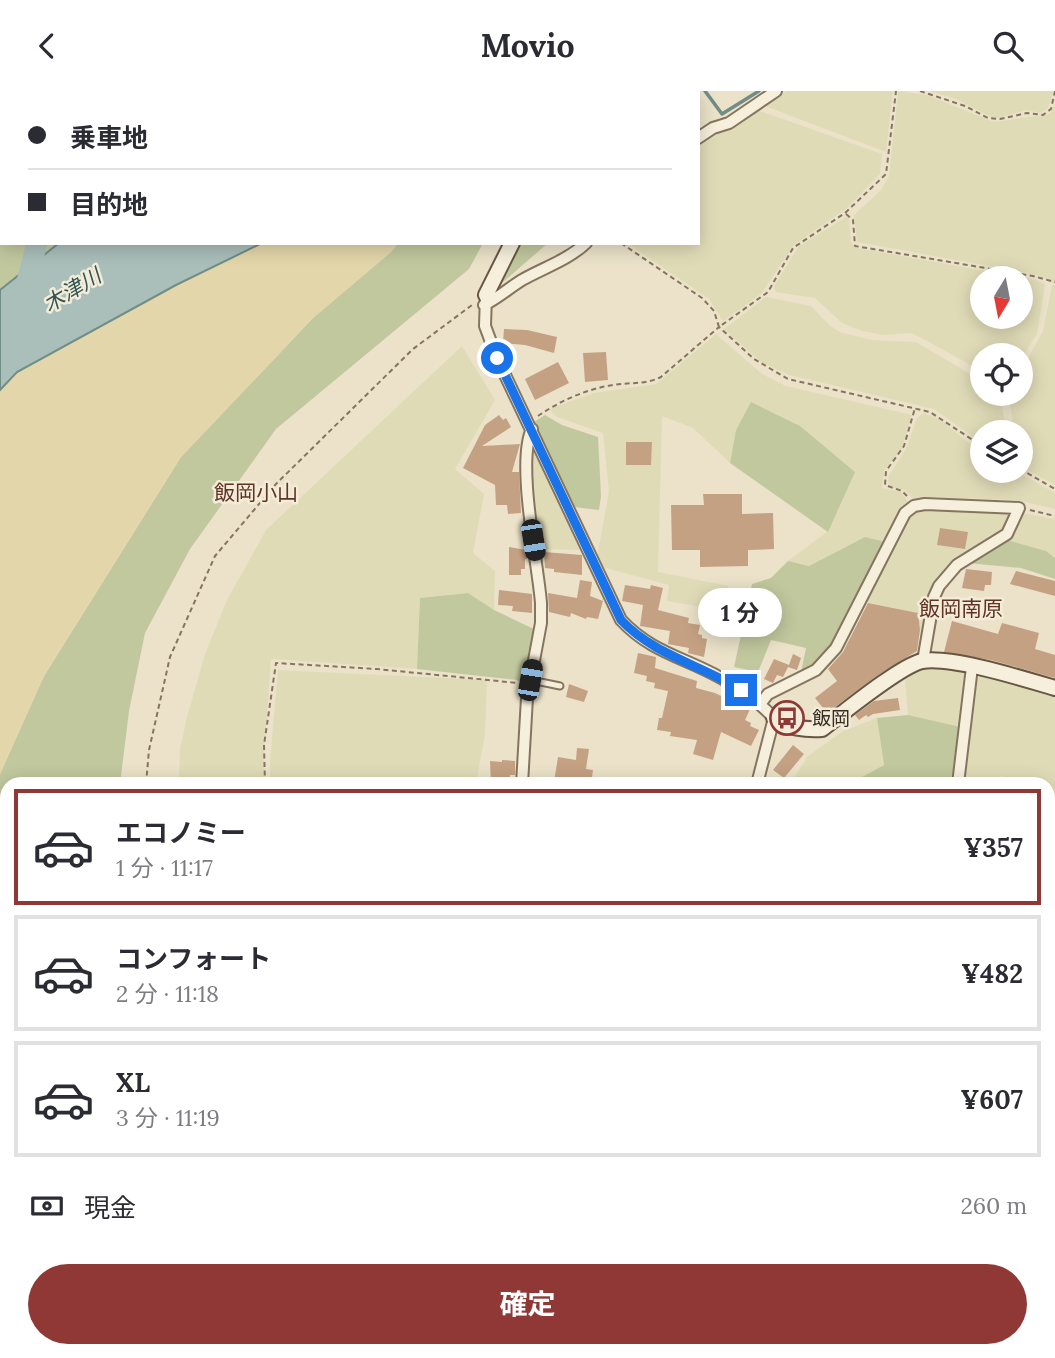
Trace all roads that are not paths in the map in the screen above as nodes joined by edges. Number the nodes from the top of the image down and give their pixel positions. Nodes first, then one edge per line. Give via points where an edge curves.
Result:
1 (776, 91) edge
2 (700, 137) edge
3 (511, 245) edge
4 (583, 245) edge
5 (485, 300) junction
6 (530, 426) junction
7 (923, 661) junction
8 (972, 667) junction
9 (530, 680) junction
10 (560, 687) dead end
11 (1055, 688) edge
12 (761, 703) junction
13 (774, 718) junction
14 (522, 777) edge
15 (759, 777) edge
16 (959, 777) edge

1 - 2 street
3 - 5 street
4 - 5 street via 497,299
5 - 6 street via 485,326
6 - 9 street via 527,479 541,623
6 - 12 street via 621,620 642,640 720,677
7 - 8 street
7 - 12 street via 939,586 957,565 1007,534 1018,507 914,506 905,513 836,649 817,670 768,694
7 - 13 street via 822,729
8 - 11 street
8 - 16 street
9 - 10 lane
9 - 14 street
12 - 13 street
13 - 15 street

